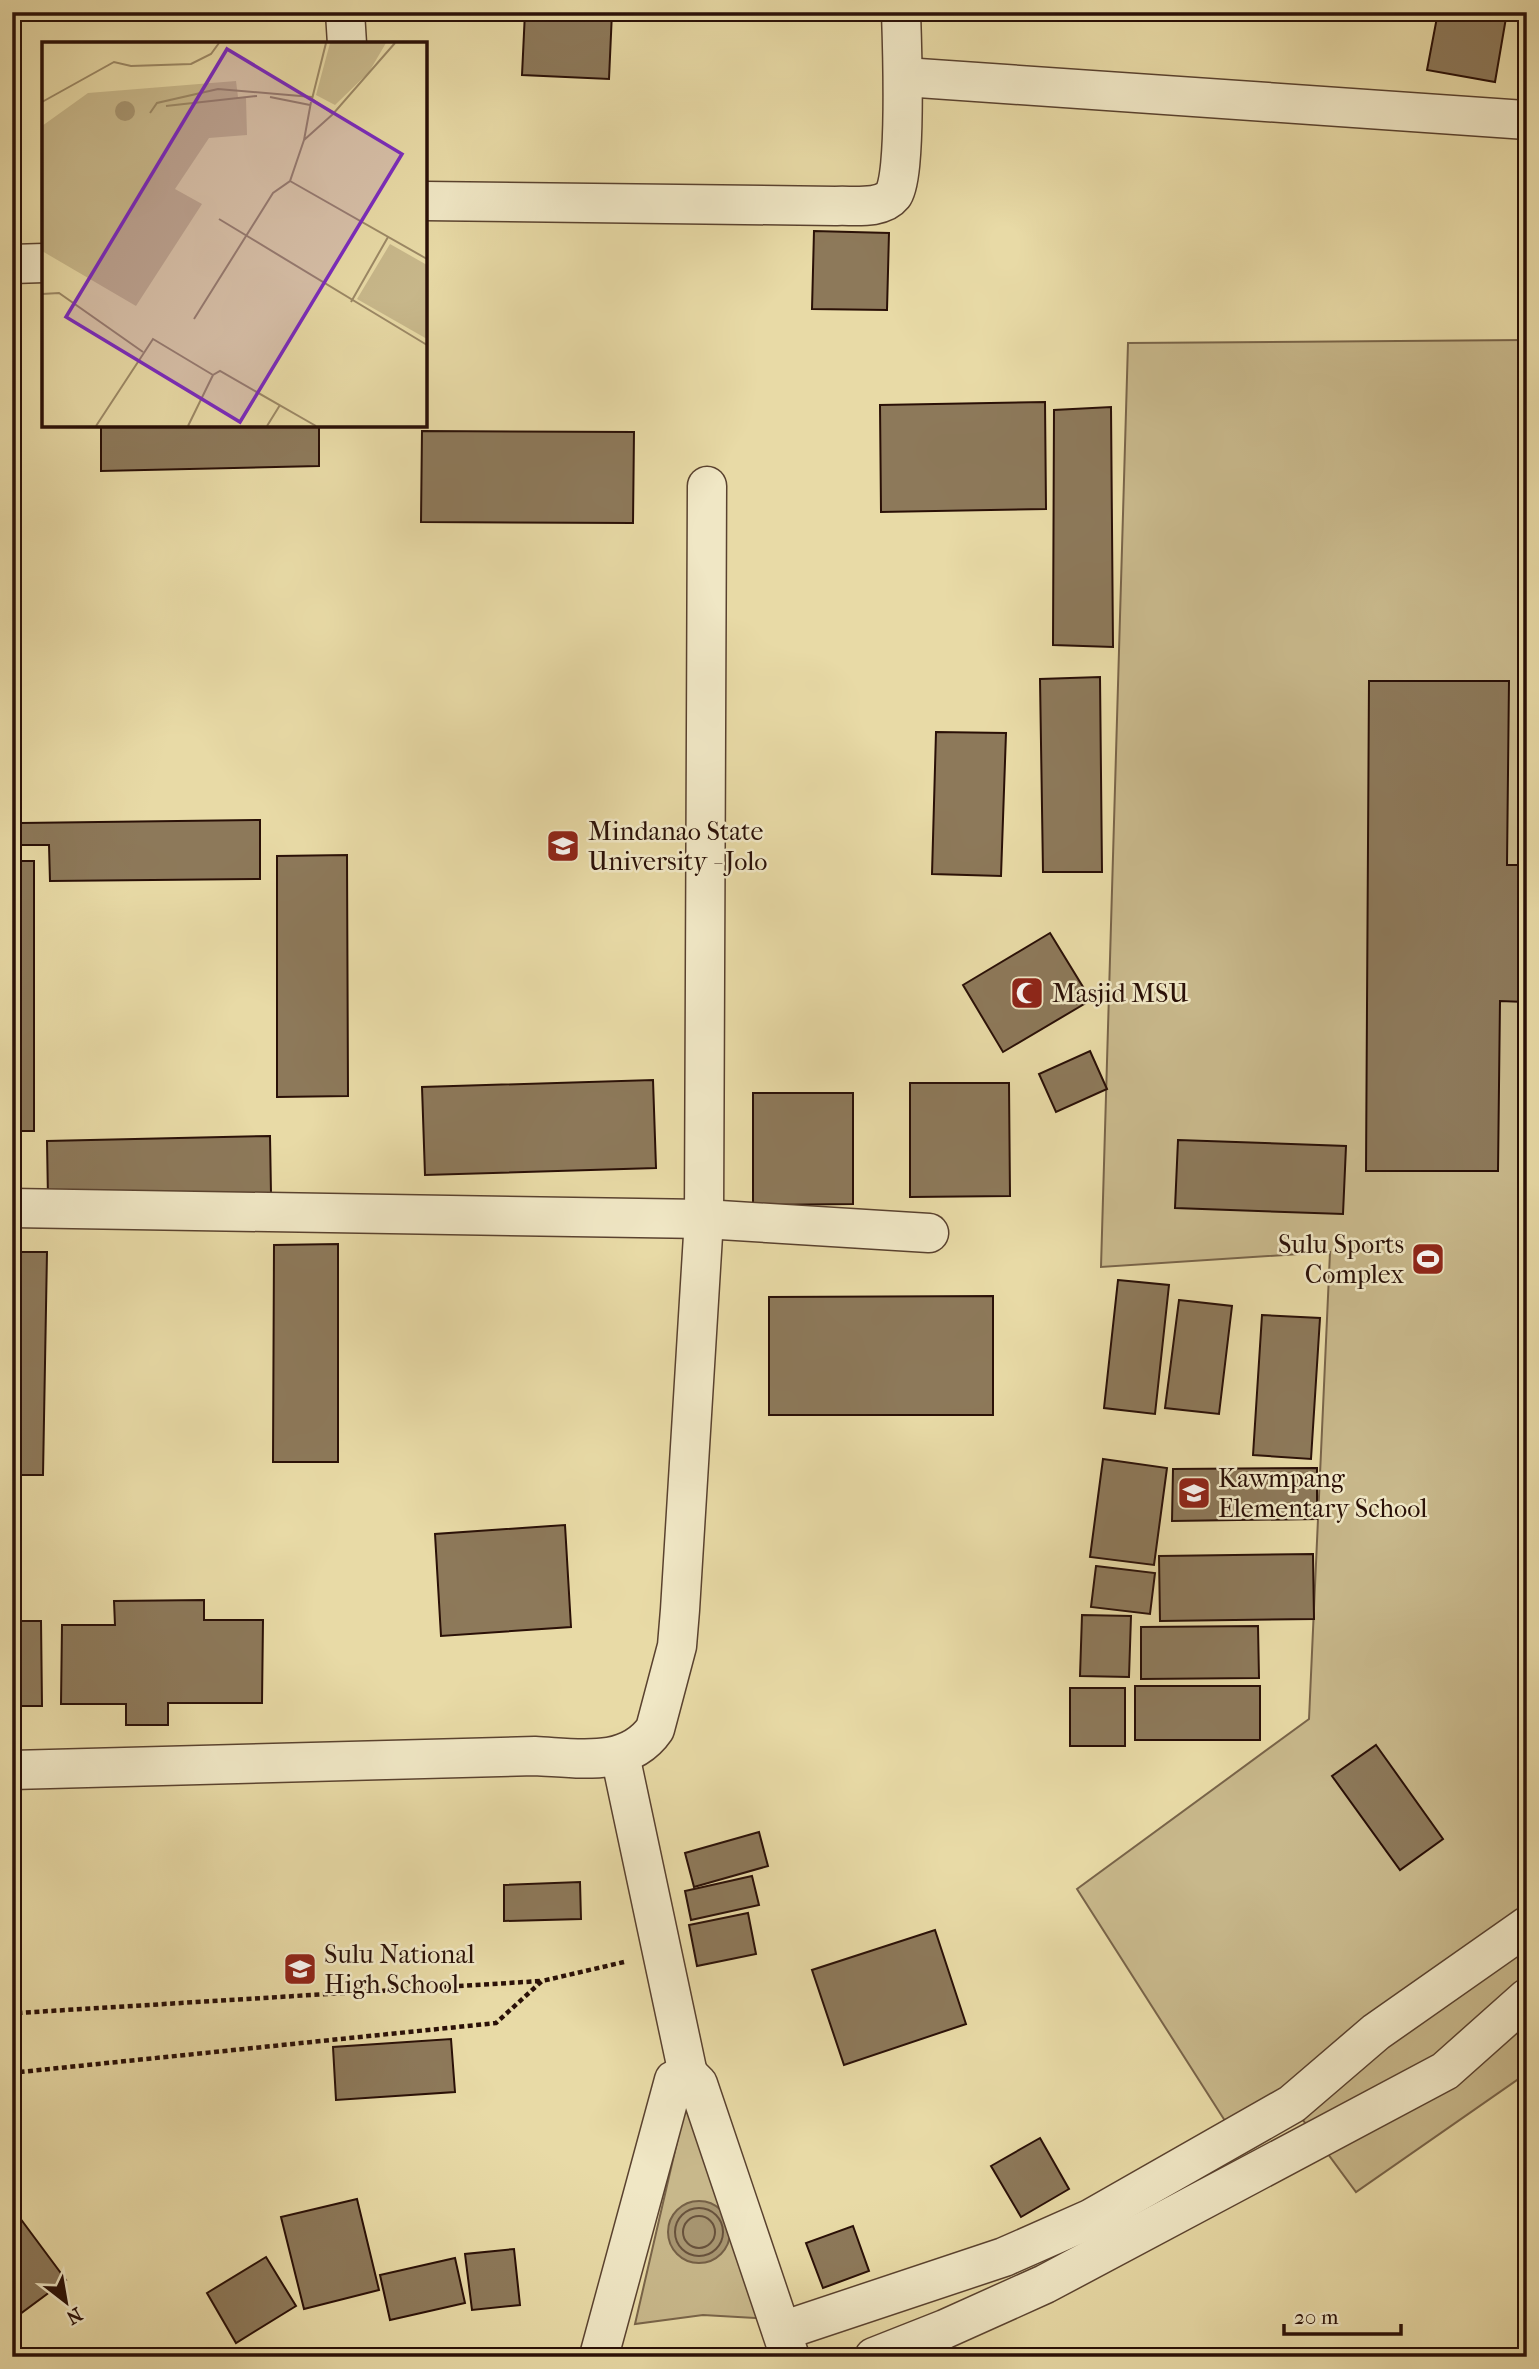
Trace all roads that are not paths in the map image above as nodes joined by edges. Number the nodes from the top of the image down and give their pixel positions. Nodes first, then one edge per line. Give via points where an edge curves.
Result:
1 (345, 12) edge
2 (901, 12) edge
3 (347, 42) edge
4 (904, 77) junction
5 (1527, 120) edge
6 (427, 201) edge
7 (42, 263) edge
8 (12, 264) edge
9 (706, 486) dead end
10 (12, 1208) edge
11 (704, 1219) junction
12 (929, 1233) dead end
13 (620, 1755) junction
14 (12, 1770) edge
15 (1527, 1926) edge
16 (1527, 1998) edge
17 (688, 2074) junction
18 (786, 2344) edge
19 (601, 2356) edge
20 (874, 2357) edge

1 - 3 street
2 - 4 street
4 - 5 street
4 - 6 street via 898,186 887,200 876,204
7 - 8 street
9 - 11 street
10 - 11 street
11 - 12 street
11 - 13 street via 677,1646 655,1728 640,1746
13 - 14 street
13 - 17 street
15 - 18 street via 1376,2032 1292,2104 1090,2219
16 - 20 street via 1445,2071 1045,2284
17 - 18 street via 698,2084
17 - 19 street via 674,2080

